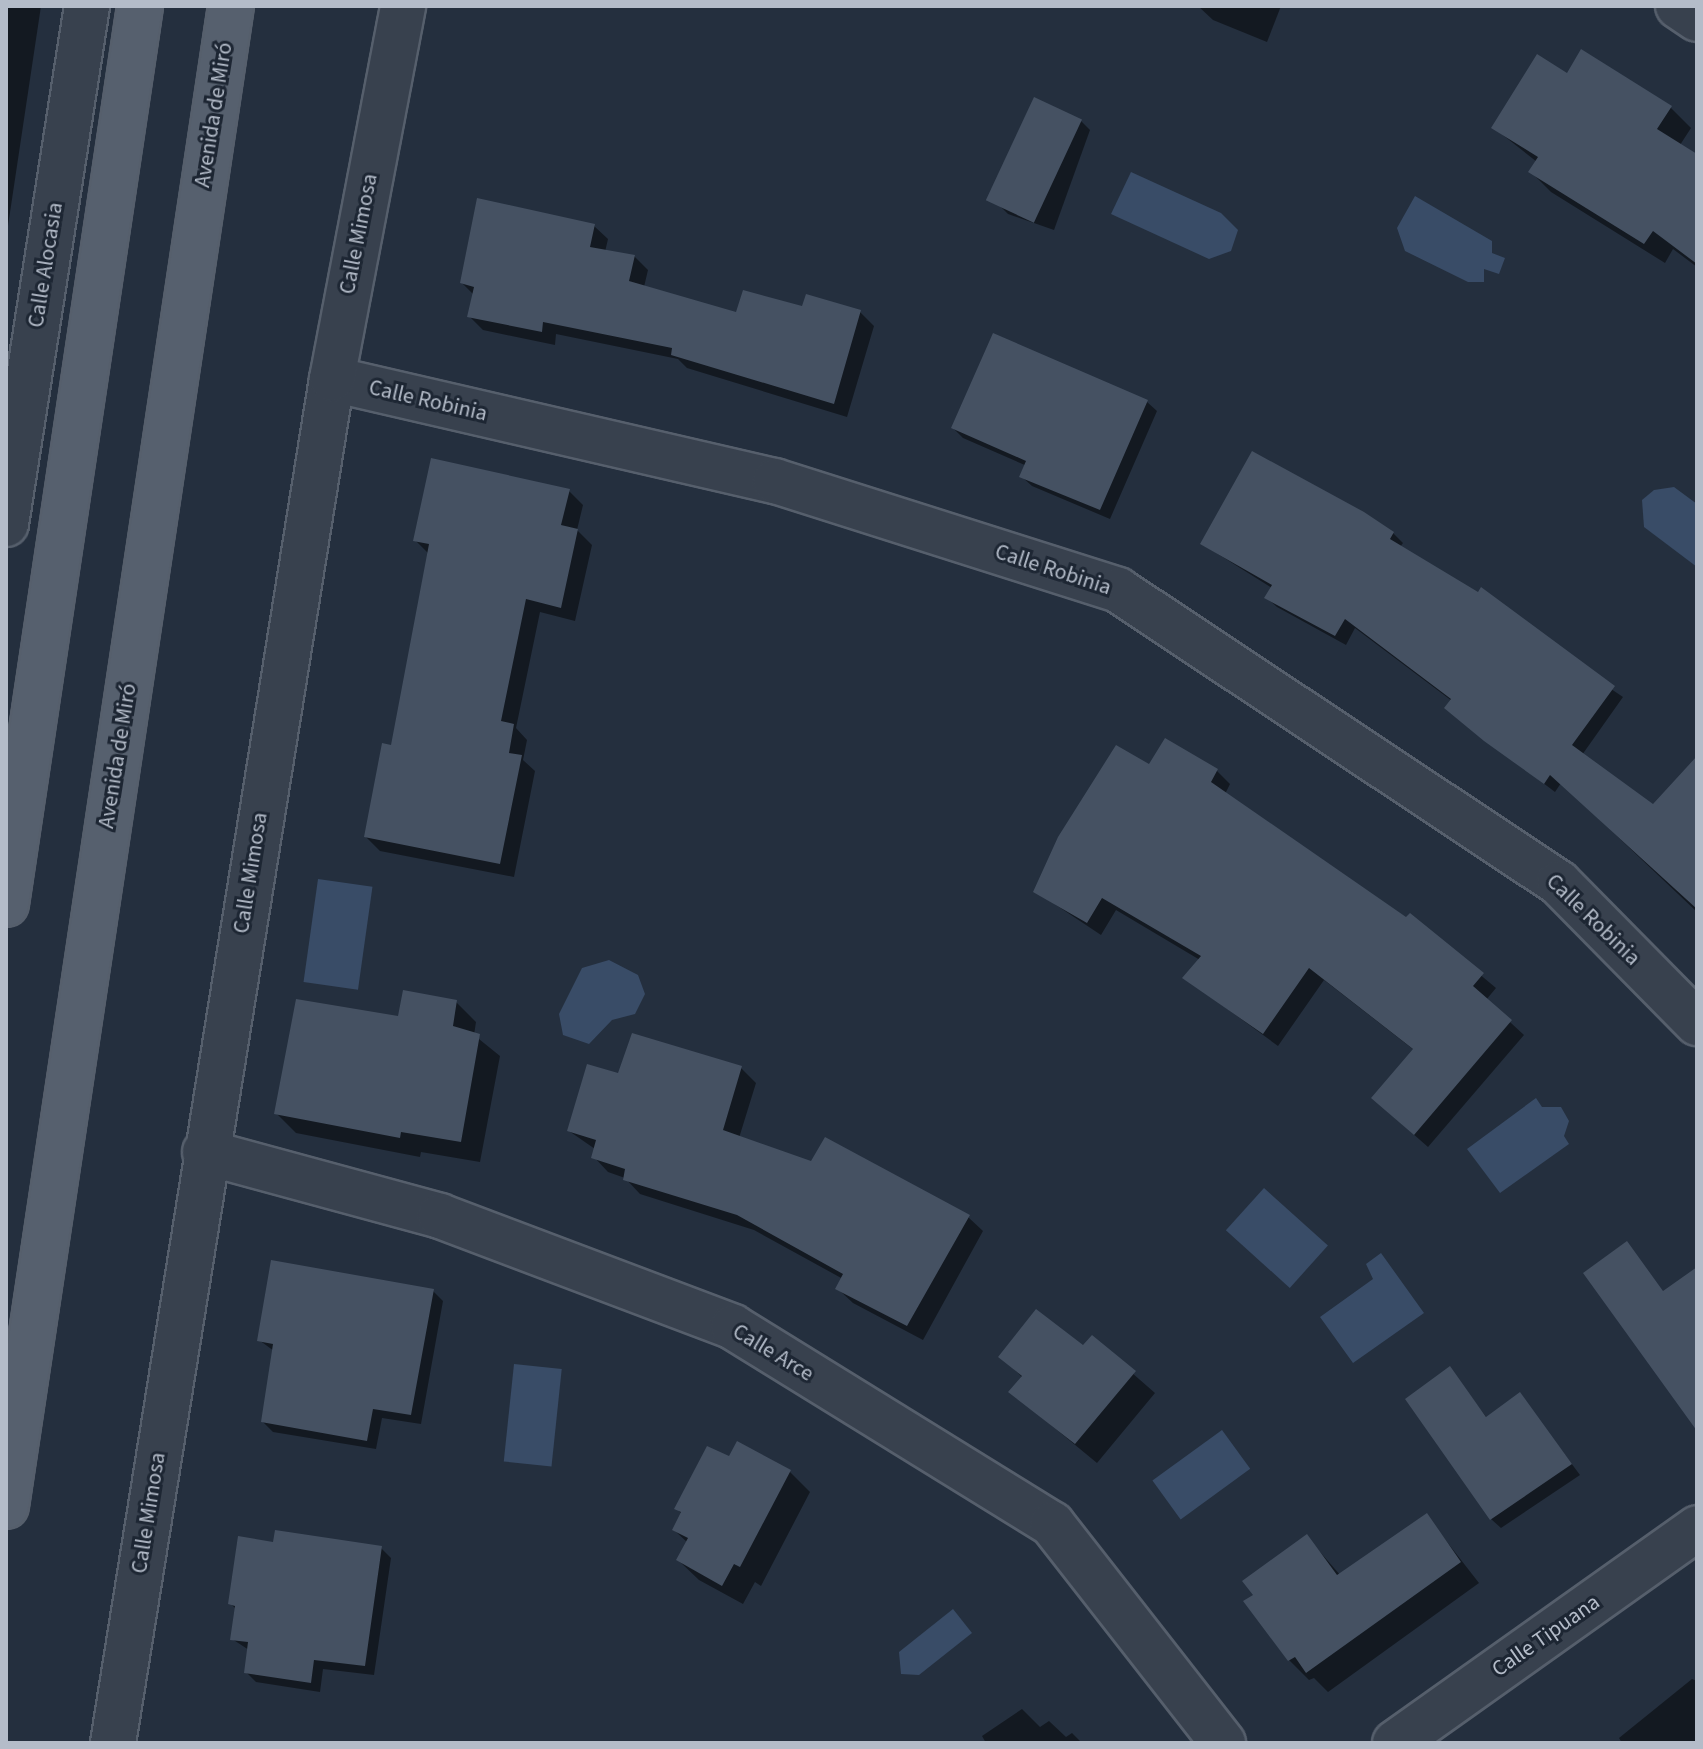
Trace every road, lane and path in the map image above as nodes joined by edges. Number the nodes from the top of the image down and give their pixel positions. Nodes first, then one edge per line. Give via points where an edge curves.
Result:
1 (87, 6) edge
2 (140, 6) edge
3 (231, 6) edge
4 (403, 6) edge
5 (1678, 6) edge
6 (1697, 19) edge
7 (332, 379) junction
8 (6, 524) edge
9 (6, 904) edge
10 (1697, 1023) edge
11 (205, 1152) junction
12 (6, 1506) edge
13 (1697, 1528) edge
14 (118, 1742) edge
15 (1223, 1743) edge
16 (1395, 1743) edge

1 - 8 street, Calle Alocasia
2 - 9 main road
3 - 12 main road, Avenida de Miró
4 - 7 street, Calle Mimosa
5 - 6 street
7 - 10 street, Calle Robinia via 775,481 1118,590 1559,883
7 - 11 street, Calle Mimosa
11 - 14 street, Calle Mimosa
11 - 15 street, Calle Arce via 440,1216 733,1327 1052,1524
13 - 16 street, Calle Tipuana

